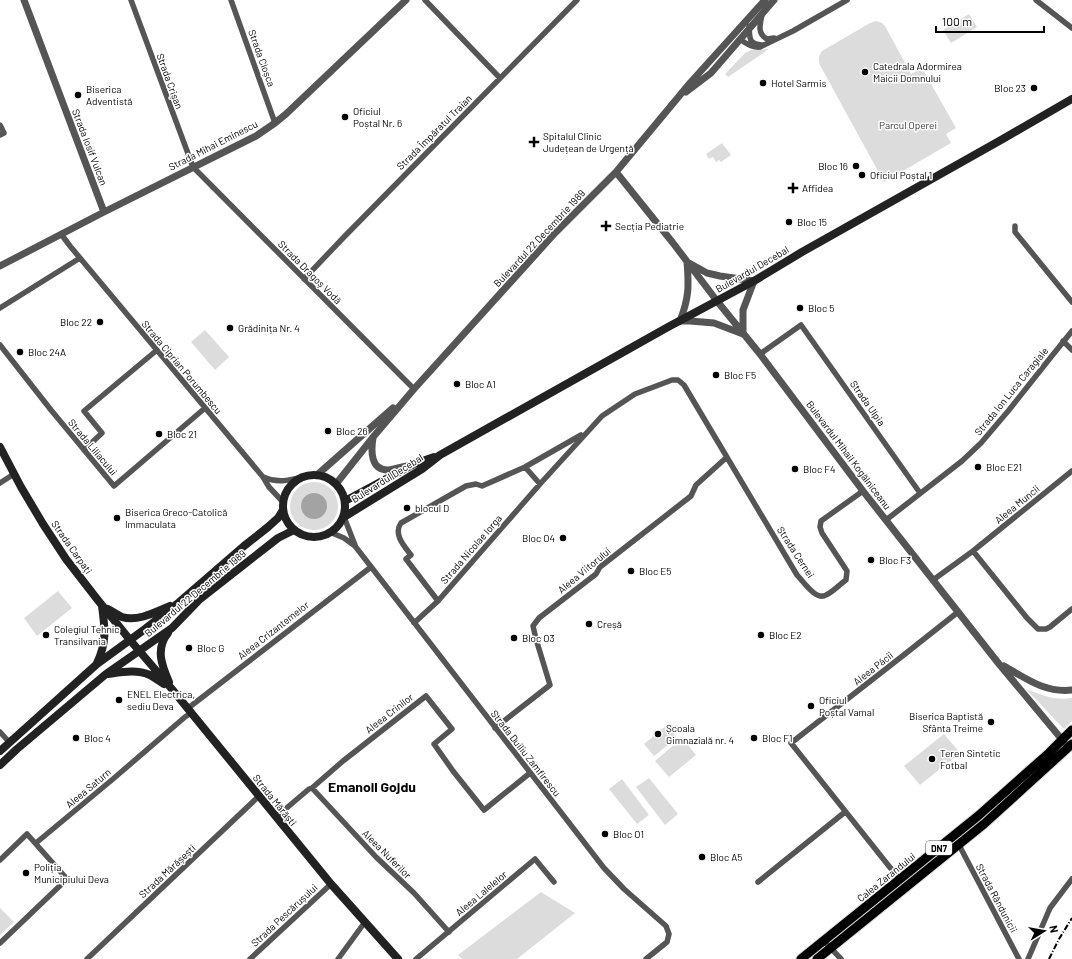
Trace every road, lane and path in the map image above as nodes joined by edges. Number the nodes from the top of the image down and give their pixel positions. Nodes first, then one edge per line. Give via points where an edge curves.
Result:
1 (24, 0) edge
2 (131, 0) edge
3 (232, 0) edge
4 (406, 0) edge
5 (425, 0) edge
6 (577, 0) edge
7 (765, 0) edge
8 (774, 0) edge
9 (847, 0) edge
10 (1036, 0) edge
11 (762, 15) junction
12 (748, 18) junction
13 (750, 28) junction
14 (1072, 28) edge
15 (777, 38) junction
16 (740, 39) junction
17 (765, 45) junction
18 (500, 78) junction
19 (1072, 98) edge
20 (676, 99) junction
21 (276, 123) junction
22 (0, 125) edge
23 (0, 135) edge
24 (193, 167) junction
25 (616, 172) junction
26 (104, 212) junction
27 (1015, 226) dead end
28 (61, 234) junction
29 (80, 258) junction
30 (688, 262) junction
31 (0, 266) edge
32 (304, 279) junction
33 (754, 281) junction
34 (717, 301) junction
35 (1072, 302) edge
36 (0, 308) edge
37 (680, 321) junction
38 (1072, 331) edge
39 (743, 334) junction
40 (1064, 341) junction
41 (0, 345) edge
42 (157, 350) junction
43 (1072, 350) edge
44 (760, 354) junction
45 (684, 385) joint
46 (414, 389) junction
47 (205, 408) junction
48 (587, 432) junction
49 (374, 436) junction
50 (0, 447) edge
51 (84, 450) junction
52 (440, 455) junction
53 (727, 457) junction
54 (414, 464) junction
55 (525, 467) junction
56 (1072, 470) edge
57 (14, 474) junction
58 (317, 475) junction
59 (306, 476) junction
60 (263, 477) junction
61 (0, 483) edge
62 (336, 484) junction
63 (540, 484) junction
64 (863, 491) junction
65 (920, 493) junction
66 (345, 501) junction
67 (283, 506) junction
68 (344, 516) junction
69 (886, 520) junction
70 (294, 530) junction
71 (332, 533) junction
72 (355, 546) junction
73 (973, 551) junction
74 (371, 566) junction
75 (933, 580) junction
76 (438, 600) junction
77 (177, 604) junction
78 (102, 605) junction
79 (1072, 609) edge
80 (958, 612) junction
81 (414, 623) junction
82 (172, 628) junction
83 (130, 640) junction
84 (139, 651) junction
85 (97, 664) junction
86 (1000, 664) junction
87 (106, 674) junction
88 (171, 688) junction
89 (1072, 690) edge
90 (189, 711) junction
91 (495, 728) junction
92 (1072, 730) edge
93 (0, 732) edge
94 (1062, 740) junction
95 (9, 742) junction
96 (1070, 746) edge
97 (0, 751) edge
98 (0, 765) edge
99 (530, 773) junction
100 (312, 788) junction
101 (259, 796) junction
102 (845, 812) junction
103 (276, 816) junction
104 (36, 843) junction
105 (959, 845) junction
106 (0, 860) edge
107 (1072, 879) edge
108 (900, 880) junction
109 (554, 882) dead end
110 (758, 882) dead end
111 (331, 884) junction
112 (365, 922) junction
113 (449, 932) junction
114 (824, 941) junction
115 (0, 943) edge
116 (831, 948) junction
117 (87, 959) edge
118 (250, 959) edge
119 (338, 959) edge
120 (398, 959) edge
121 (416, 959) edge
122 (646, 959) edge
123 (801, 959) edge
124 (817, 959) edge
125 (841, 959) edge
126 (1018, 959) edge
127 (1028, 959) edge

1 - 26 street, Strada Iosif Vulcan
2 - 24 street, Strada Crișan
3 - 21 street, Strada Cloșca
4 - 21 street, Strada Mihai Eminescu
5 - 18 street
6 - 18 street, Strada Împăratul Traian
7 - 12 street, Bulevardul 22 Decembrie 1989
8 - 11 street, Bulevardul 22 Decembrie 1989
9 - 15 street
10 - 14 street
11 - 13 street, Bulevardul 22 Decembrie 1989
11 - 15 street via 759,28 761,34 767,39
12 - 13 street
12 - 20 street, Bulevardul 22 Decembrie 1989
13 - 16 street, Bulevardul 22 Decembrie 1989
13 - 17 street via 752,42
15 - 17 street
16 - 17 street via 754,48
16 - 20 street, Bulevardul 22 Decembrie 1989 via 711,73
18 - 32 street, Strada Împăratul Traian
19 - 33 main road, Bulevardul Decebal
20 - 25 street, Bulevardul 22 Decembrie 1989
21 - 24 street, Strada Mihai Eminescu via 256,136
22 - 23 street via 4,133
24 - 26 street, Strada Mihai Eminescu
24 - 32 street, Strada Dragoș Vodă
25 - 30 street, Bulevardul Mihail Kogălniceanu
25 - 46 street, Bulevardul 22 Decembrie 1989 via 555,233
26 - 28 street, Strada Mihai Eminescu
27 - 35 street via 1015,232
28 - 29 street, Strada Ciprian Porumbescu
28 - 31 street, Strada Mihai Eminescu
29 - 36 street
29 - 42 street, Strada Ciprian Porumbescu
30 - 33 street via 707,273
30 - 34 street, Bulevardul Mihail Kogălniceanu
30 - 37 street via 688,293
32 - 46 street, Strada Dragoș Vodă
33 - 34 main road, Bulevardul Decebal
33 - 39 street via 743,310
34 - 37 main road, Bulevardul Decebal
34 - 39 street, Bulevardul Mihail Kogălniceanu
37 - 39 street via 714,323
37 - 52 main road, Bulevardul Decebal
38 - 40 street, Strada Ion Luca Caragiale
39 - 44 street, Bulevardul Mihail Kogălniceanu
40 - 43 street
40 - 65 street, Strada Ion Luca Caragiale via 1010,410 981,442 962,461
41 - 51 street, Strada Liliacului
42 - 47 street, Strada Ciprian Porumbescu
42 - 51 street via 84,411 102,433
44 - 64 street, Bulevardul Mihail Kogălniceanu
44 - 65 street, Strada Ulpia via 801,325
45 - 48 street, Strada Nicolae Iorga via 678,380 672,380 635,394 602,416
45 - 53 street, Strada Cernei
46 - 49 street, Bulevardul 22 Decembrie 1989
46 - 58 street, Bulevardul 22 Decembrie 1989
47 - 51 street, Strada Liliacului via 114,486
47 - 60 street, Strada Ciprian Porumbescu
48 - 55 street
48 - 63 street, Strada Nicolae Iorga
49 - 54 street via 372,455 380,468 388,470
49 - 62 street, Bulevardul 22 Decembrie 1989
50 - 57 main road, Strada Carpați
52 - 54 main road, Bulevardul Decebal
52 - 68 main road, Bulevardul Decebal via 422,469
53 - 64 street, Strada Cernei via 798,575 812,592 819,596 826,595 846,580 847,576 847,571 822,533 821,521
53 - 91 street, Aleea Viitorului via 696,485 691,496 539,618 533,626 550,685
54 - 66 main road, Bulevardul Decebal
55 - 63 street
55 - 76 street via 482,486 466,486 406,519 398,527 399,538 411,555 406,559
56 - 73 street, Aleea Muncii
57 - 61 street
57 - 78 main road, Strada Carpați via 66,559
58 - 59 main road
58 - 62 main road
59 - 60 street via 280,481
59 - 67 main road via 291,486
60 - 67 street, Strada Ciprian Porumbescu
62 - 66 main road
63 - 76 street, Strada Nicolae Iorga
64 - 69 street, Bulevardul Mihail Kogălniceanu
65 - 69 street, Strada Ion Luca Caragiale
66 - 68 main road
67 - 70 main road via 284,516
67 - 77 main road, Bulevardul 22 Decembrie 1989 via 278,518
68 - 71 main road
68 - 72 street
69 - 75 street, Bulevardul Mihail Kogălniceanu
70 - 71 main road via 303,536 314,538
70 - 82 main road, Bulevardul 22 Decembrie 1989 via 278,538 200,599
71 - 72 street
72 - 74 street, Strada Duiliu Zamfirescu
73 - 75 street, Aleea Muncii
73 - 79 street via 1038,629 1050,627
74 - 81 street, Strada Duiliu Zamfirescu
74 - 90 street, Aleea Crizantemelor
75 - 80 street, Bulevardul Mihail Kogălniceanu
76 - 81 street, Strada Nicolae Iorga
77 - 78 main road via 130,618 122,617
77 - 83 main road, Bulevardul 22 Decembrie 1989
78 - 83 main road, Strada Carpați
78 - 85 main road via 105,640
80 - 86 street, Bulevardul Mihail Kogălniceanu
80 - 102 street, Aleea Păcii via 791,743
81 - 91 street, Strada Duiliu Zamfirescu
82 - 84 main road, Bulevardul 22 Decembrie 1989
82 - 88 main road via 163,641 160,654
83 - 84 main road, Strada Carpați
83 - 85 main road, Bulevardul 22 Decembrie 1989
84 - 87 main road, Bulevardul 22 Decembrie 1989
84 - 88 main road, Strada Mărăști
85 - 95 main road, Bulevardul 22 Decembrie 1989
86 - 89 street via 1044,688
86 - 94 street, Bulevardul Mihail Kogălniceanu
87 - 88 main road via 130,671 140,673 149,675
87 - 98 main road, Bulevardul 22 Decembrie 1989
88 - 90 main road, Strada Mărăști
90 - 101 main road, Strada Mărăști
90 - 104 street, Aleea Saturn
91 - 99 street, Strada Duiliu Zamfirescu
92 - 94 main road, Calea Zarandului / DN7
93 - 95 street
94 - 96 street, Bulevardul Mihail Kogălniceanu
94 - 108 main road, Calea Zarandului / DN7 via 978,816
95 - 97 main road, Bulevardul 22 Decembrie 1989
96 - 105 main road, Calea Zarandului / DN7
99 - 100 street, Aleea Crinilor via 484,810 434,744 452,729 426,696
99 - 122 street, Strada Duiliu Zamfirescu via 604,868 666,926 668,942
100 - 103 street, Aleea Crinilor
100 - 113 street, Aleea Nuferilor
101 - 103 main road, Strada Mărăști
101 - 117 street, Strada Mărășești
102 - 108 street, Aleea Păcii
102 - 110 street
103 - 111 main road, Strada Mărăști
104 - 106 street via 27,834
104 - 115 street via 67,879
105 - 116 main road, Calea Zarandului / DN7
105 - 126 street, Strada Rândunicii
107 - 127 street via 1050,908
108 - 114 main road, Calea Zarandului / DN7
109 - 113 street, Aleea Lalelelor via 535,859
111 - 112 main road, Strada Mărăști
111 - 118 street, Strada Pescărușului
112 - 119 street
112 - 120 main road, Strada Mărăști
113 - 121 street, Aleea Lalelelor
114 - 116 street
114 - 123 main road, Calea Zarandului / DN7
116 - 124 main road, Calea Zarandului / DN7
116 - 125 street

